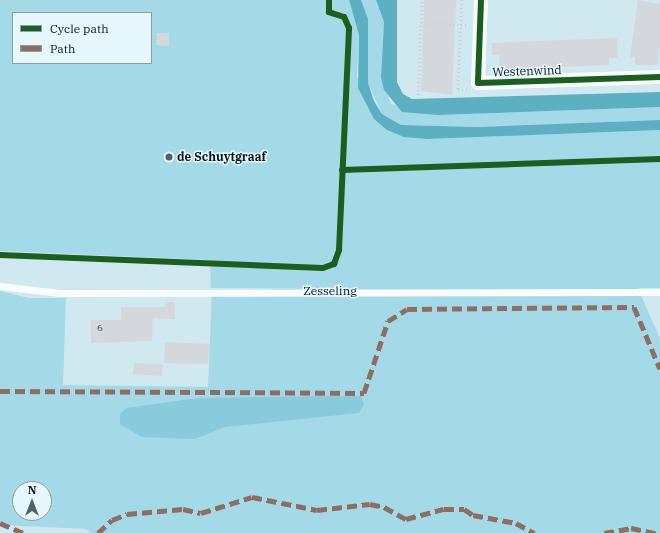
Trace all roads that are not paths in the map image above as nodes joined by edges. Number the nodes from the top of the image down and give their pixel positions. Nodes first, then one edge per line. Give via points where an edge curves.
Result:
1 (482, 0) edge
2 (660, 77) edge
3 (0, 286) edge
4 (660, 292) edge

1 - 2 street, Westenwind via 478,83
3 - 4 lane, Zesseling via 60,293

